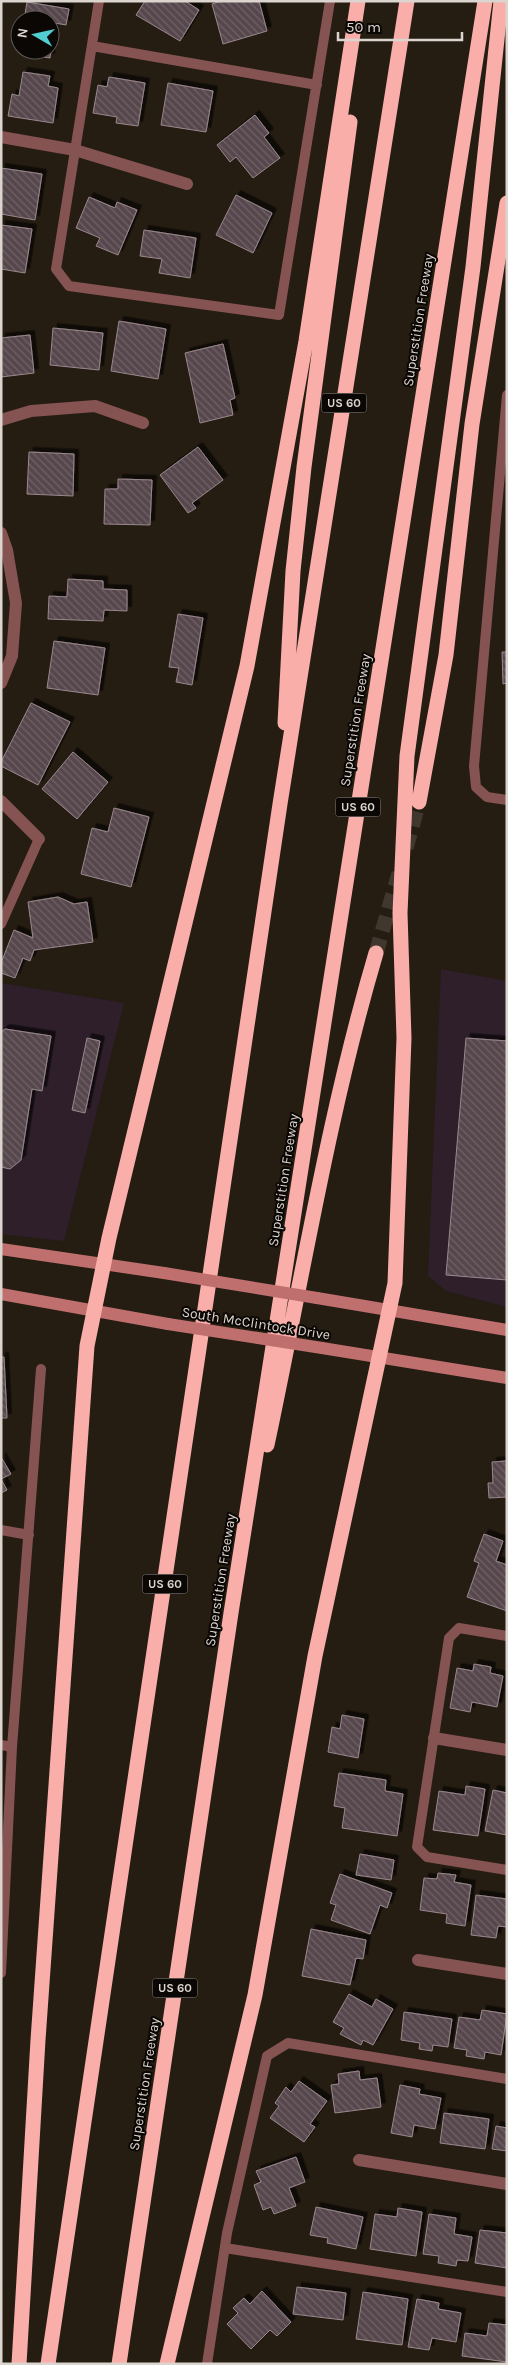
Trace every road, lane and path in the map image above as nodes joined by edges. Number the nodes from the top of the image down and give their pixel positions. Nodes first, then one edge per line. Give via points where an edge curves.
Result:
1 (99, 1) edge
2 (330, 1) edge
3 (358, 1) edge
4 (367, 1) edge
5 (407, 1) edge
6 (485, 1) edge
7 (501, 1) edge
8 (92, 46) junction
9 (317, 85) junction
10 (1, 137) edge
11 (75, 150) junction
12 (187, 184) dead end
13 (507, 203) edge
14 (507, 395) edge
15 (1, 420) edge
16 (142, 423) dead end
17 (1, 533) edge
18 (1, 683) edge
19 (507, 800) edge
20 (1, 802) edge
21 (419, 802) tunnel mouth
22 (280, 804) junction
23 (39, 839) joint
24 (1, 924) edge
25 (376, 953) tunnel mouth
26 (1, 1249) edge
27 (104, 1263) junction
28 (1, 1294) edge
29 (389, 1309) junction
30 (94, 1311) junction
31 (507, 1330) edge
32 (379, 1357) junction
33 (41, 1369) dead end
34 (507, 1378) edge
35 (1, 1530) edge
36 (30, 1535) junction
37 (231, 1613) junction
38 (507, 1636) edge
39 (434, 1738) junction
40 (1, 1745) edge
41 (12, 1747) junction
42 (507, 1750) edge
43 (507, 1870) edge
44 (2, 1958) edge
45 (418, 1960) dead end
46 (1, 1973) edge
47 (507, 1974) edge
48 (507, 2079) edge
49 (359, 2160) dead end
50 (507, 2184) edge
51 (225, 2248) junction
52 (507, 2292) edge
53 (19, 2364) edge
54 (48, 2364) edge
55 (119, 2364) edge
56 (167, 2364) edge
57 (207, 2364) edge

1 - 8 lane
2 - 9 lane
3 - 27 highway via 306,341 247,666
4 - 22 highway via 304,468 293,571
5 - 22 highway, US 60
6 - 37 highway, Superstition Freeway / US 60
7 - 29 highway via 472,266 407,756 400,913 404,1038 395,1284
8 - 9 lane
8 - 11 lane
9 - 11 lane via 279,315 69,286 56,268
10 - 11 street
11 - 12 street
13 - 21 highway via 472,424 446,655
14 - 19 lane via 474,766 476,787 487,796
15 - 16 street via 31,411 95,406
17 - 18 street via 16,603 12,656
20 - 23 street
22 - 54 highway, US 60
23 - 24 lane
25 - 37 highway via 339,1090
26 - 27 main road
27 - 29 main road, bridge
27 - 30 highway
28 - 30 main road, South McClintock Drive
29 - 31 main road
29 - 32 highway
30 - 32 main road, South McClintock Drive, bridge
30 - 53 highway via 87,1346 53,1822
32 - 34 main road, South McClintock Drive
32 - 56 highway via 315,1656 256,1995
33 - 36 lane
35 - 36 lane
36 - 41 lane
37 - 55 highway, Superstition Freeway / US 60
38 - 39 lane via 459,1628 449,1638
39 - 42 street
39 - 43 lane via 417,1847 427,1857
40 - 41 lane
41 - 44 lane
44 - 46 lane
45 - 47 street
48 - 51 lane via 288,2043 268,2056
49 - 50 street
51 - 52 lane
51 - 57 lane

